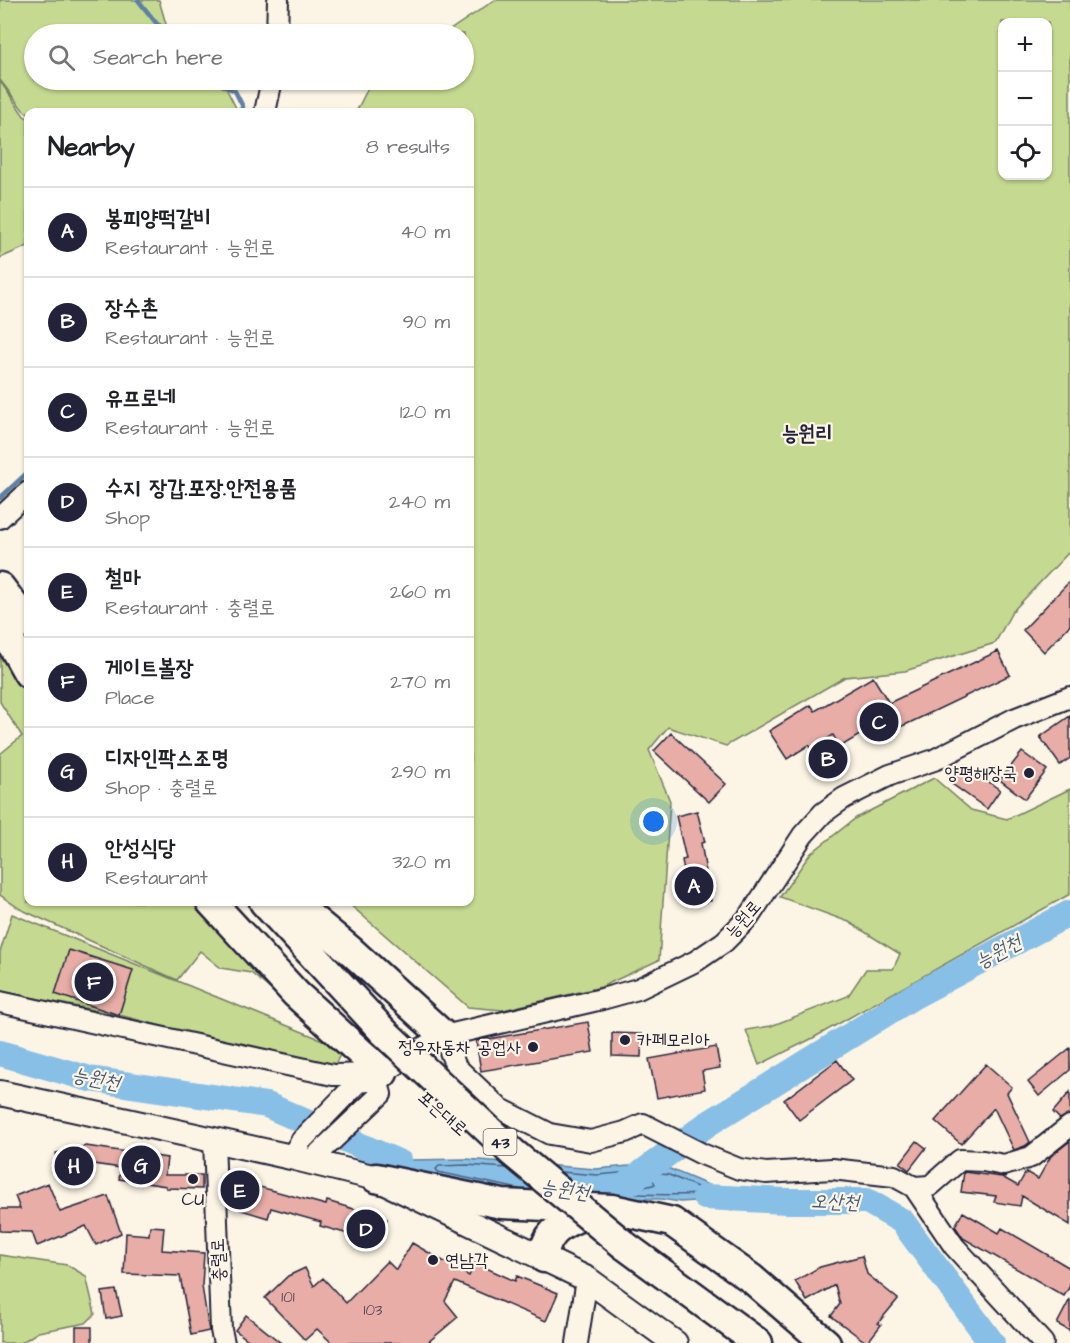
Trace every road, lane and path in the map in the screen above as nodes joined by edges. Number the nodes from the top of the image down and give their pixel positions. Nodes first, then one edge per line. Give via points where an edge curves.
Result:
1 (281, 4) edge
2 (278, 24) edge
3 (270, 90) edge
4 (266, 108) edge
5 (24, 496) edge
6 (0, 518) edge
7 (0, 587) edge
8 (16, 620) edge
9 (24, 641) edge
10 (24, 655) edge
11 (1070, 697) edge
12 (215, 906) edge
13 (239, 906) edge
14 (267, 906) edge
15 (297, 906) edge
16 (0, 1002) edge
17 (444, 1036) junction
18 (376, 1038) junction
19 (375, 1082) junction
20 (0, 1093) edge
21 (1070, 1126) edge
22 (214, 1140) junction
23 (296, 1149) junction
24 (321, 1160) junction
25 (376, 1178) junction
26 (914, 1187) junction
27 (603, 1209) junction
28 (616, 1248) junction
29 (544, 1258) junction
30 (587, 1279) junction
31 (224, 1343) edge
32 (577, 1343) edge
33 (675, 1343) edge
34 (731, 1343) edge
35 (758, 1343) edge
36 (826, 1343) edge
37 (1043, 1343) edge

1 - 2 street
3 - 4 street
5 - 6 street
7 - 8 highway
8 - 9 highway
8 - 10 highway
11 - 17 street, 능원로 via 844,798 803,835 749,917 724,942 680,969 638,989
12 - 19 highway
13 - 18 highway, 43 via 275,947
14 - 18 highway, 43
15 - 17 highway
16 - 19 street
17 - 19 street, 능원로
17 - 26 street via 456,1066 499,1108 550,1134 591,1141 644,1125 739,1169 766,1173 832,1169 894,1176
18 - 28 highway, 43, bridge via 513,1153
19 - 23 street
19 - 24 street
20 - 22 main road
21 - 26 street via 1031,1157 1004,1166 960,1160 930,1186
22 - 23 main road
22 - 31 street, 충렬로
23 - 24 main road
24 - 25 main road
25 - 27 highway via 502,1204
25 - 29 main road
26 - 37 street via 954,1246
27 - 29 highway via 579,1216 555,1230 544,1249
27 - 36 highway via 672,1222 752,1279
28 - 34 highway, 43
28 - 35 highway, 43
29 - 30 main road
30 - 32 street
30 - 33 main road

